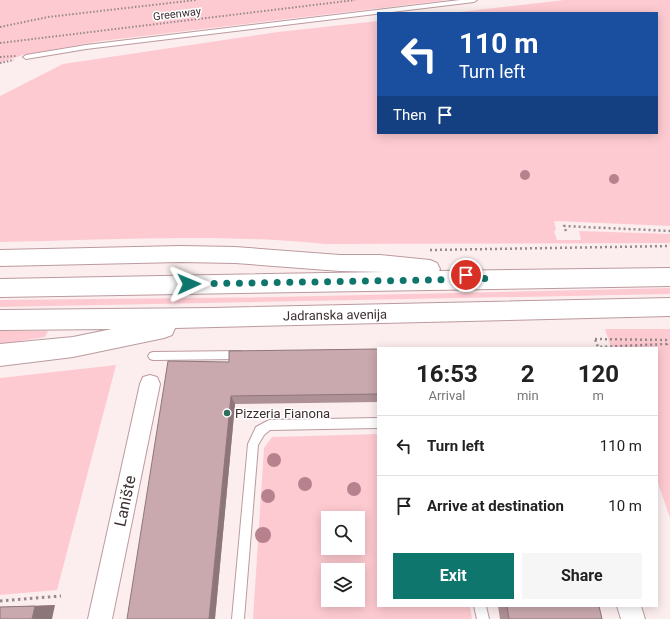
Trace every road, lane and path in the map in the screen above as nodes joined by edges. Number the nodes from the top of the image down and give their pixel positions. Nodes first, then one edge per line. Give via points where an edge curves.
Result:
1 (196, 0) edge
2 (355, 0) edge
3 (474, 0) edge
4 (0, 27) edge
5 (0, 43) edge
6 (26, 57) dead end
7 (566, 231) dead end
8 (670, 231) edge
9 (0, 258) edge
10 (670, 277) edge
11 (488, 279) junction
12 (0, 288) edge
13 (670, 307) edge
14 (212, 318) junction
15 (0, 320) edge
16 (598, 347) edge
17 (0, 355) edge
18 (253, 355) edge
19 (153, 356) dead end
20 (150, 384) dead end
21 (377, 423) edge
22 (61, 596) dead end
23 (0, 601) edge
24 (480, 607) edge
25 (629, 607) edge
26 (100, 619) edge
27 (238, 619) edge
28 (482, 619) edge
29 (633, 619) edge

1 - 4 path via 48,16
2 - 5 path, Greenway
3 - 6 lane via 94,46
7 - 8 path via 564,226
9 - 11 main road via 235,255 380,263
10 - 11 main road
11 - 12 main road
13 - 14 main road, Jadranska avenija
14 - 15 main road, Jadranska avenija
14 - 17 main road via 73,347
16 - 16 path via 595,339 666,340 667,344
18 - 19 lane
20 - 26 street, Lanište
21 - 27 lane via 269,425 260,431 253,444
22 - 23 path
24 - 28 lane
25 - 29 street

